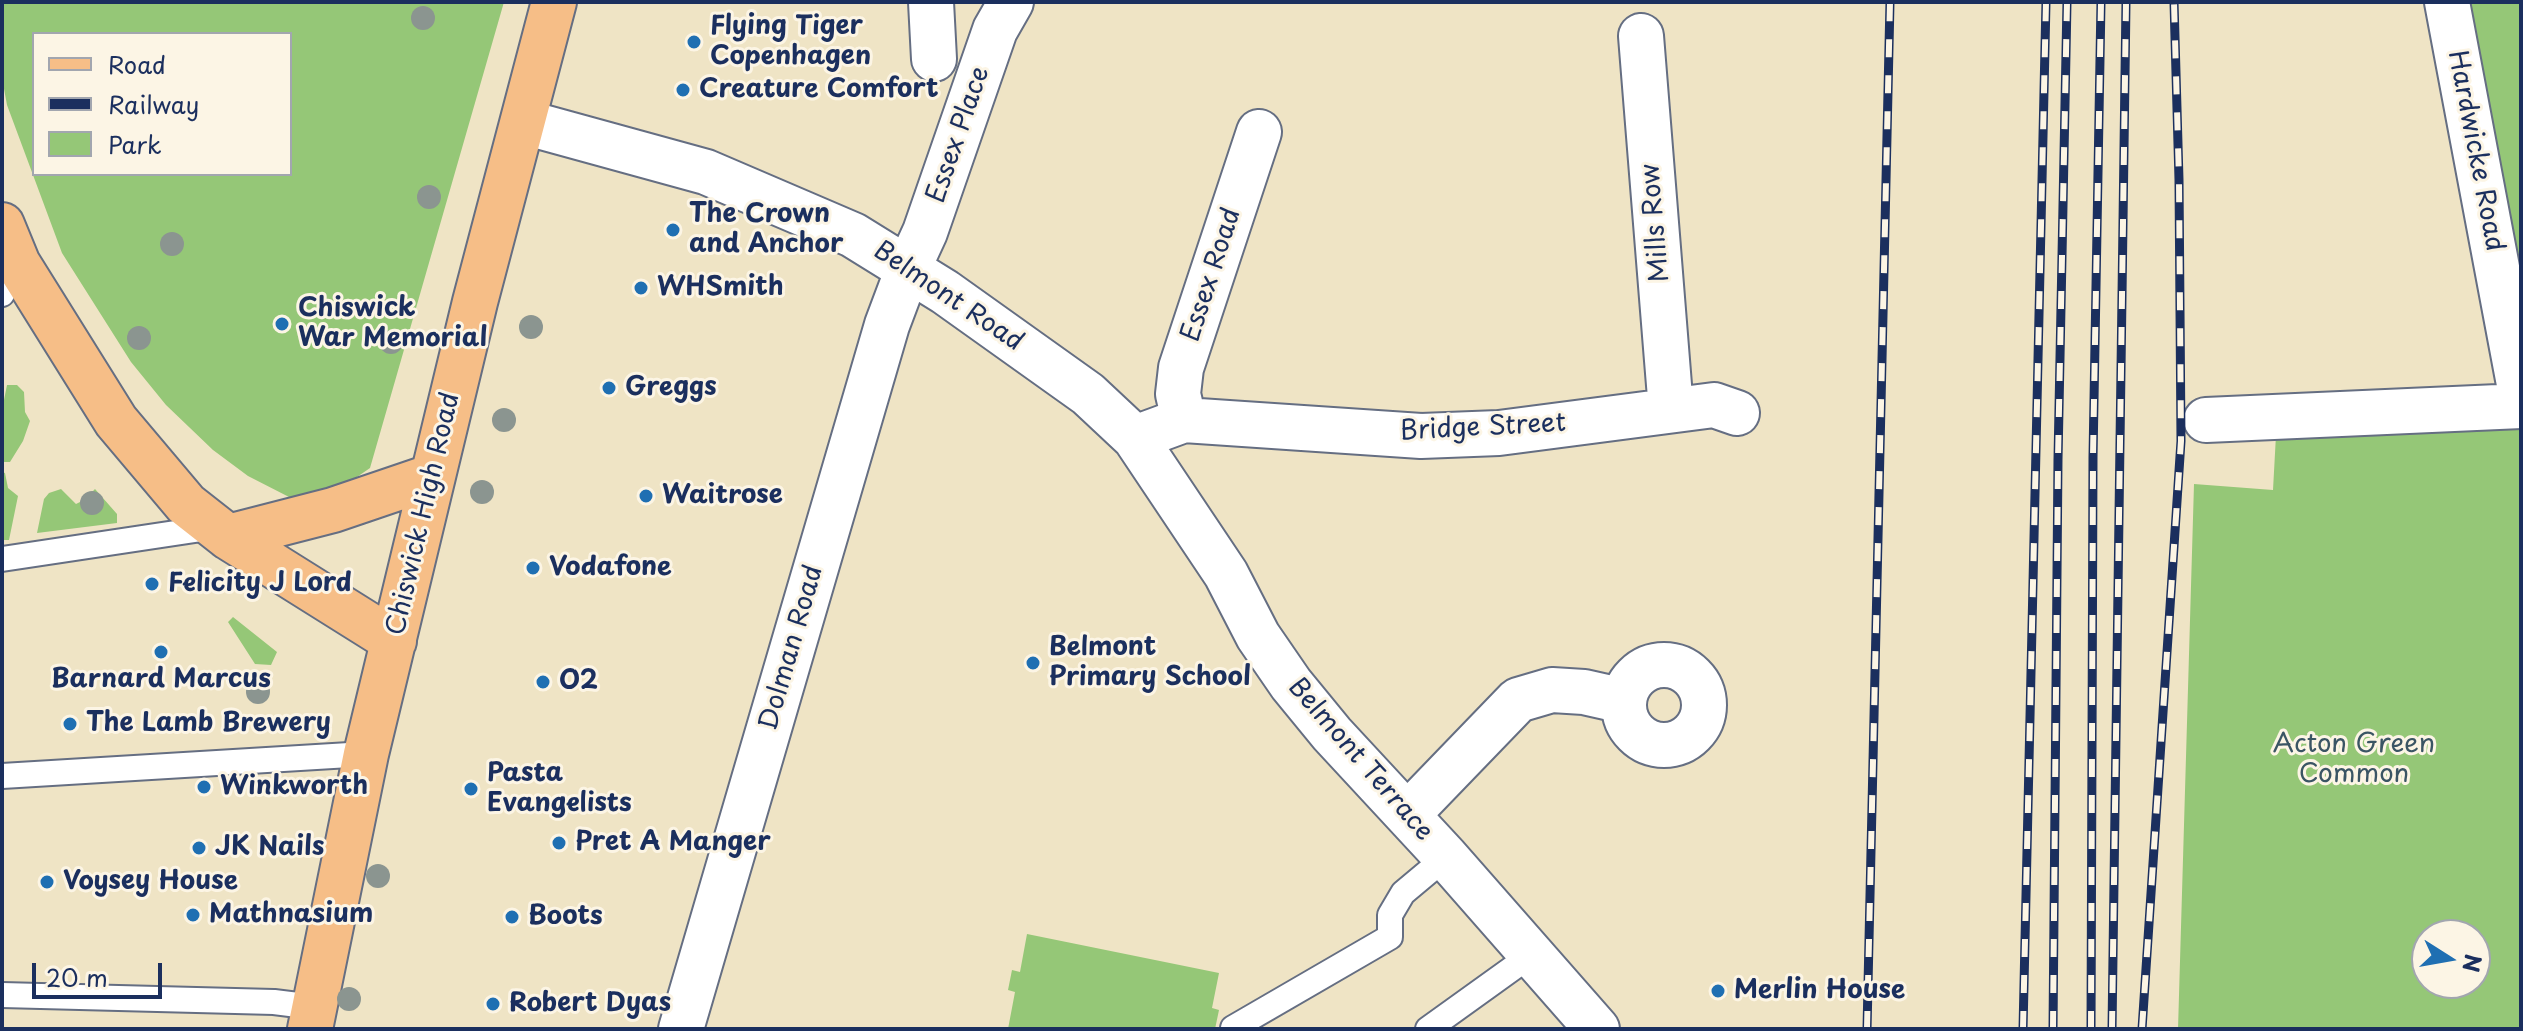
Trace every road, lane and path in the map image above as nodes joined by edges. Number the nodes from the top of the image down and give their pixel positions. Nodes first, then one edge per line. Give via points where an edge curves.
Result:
1 (554, 2) edge
2 (931, 2) edge
3 (1011, 2) edge
4 (2447, 2) edge
5 (1641, 36) dead end
6 (934, 59) dead end
7 (524, 122) junction
8 (1259, 132) dead end
9 (7, 261) edge
10 (908, 269) junction
11 (2521, 395) edge
12 (2521, 406) edge
13 (1671, 410) junction
14 (1737, 413) dead end
15 (1184, 420) junction
16 (2206, 420) dead end
17 (1145, 453) junction
18 (433, 476) junction
19 (221, 532) junction
20 (2, 559) edge
21 (394, 641) junction
22 (1624, 701) dead end
23 (366, 754) junction
24 (2, 776) edge
25 (1408, 814) junction
26 (1446, 857) junction
27 (1531, 955) junction
28 (2, 995) edge
29 (312, 1018) edge
30 (1233, 1028) edge
31 (681, 1029) edge
32 (1428, 1029) edge
33 (1597, 1029) edge

1 - 7 main road, Chiswick High Road
2 - 6 street
3 - 10 street, Essex Place via 995,30
4 - 11 street, Hardwicke Road
5 - 13 street, Mills Row
7 - 10 street, Belmont Road via 706,172 853,235
7 - 18 main road, Chiswick High Road
8 - 15 street, Essex Road via 1181,368 1178,394
9 - 19 main road via 116,421 186,504
10 - 17 street, Belmont Road via 1088,394
10 - 31 street, Dolman Road via 887,325
12 - 16 street
13 - 14 street, Bridge Street via 1714,405
13 - 15 street, Bridge Street via 1499,433 1421,436
15 - 17 street, Bridge Street
17 - 25 street, Belmont Terrace via 1291,684
18 - 19 main road via 333,510
18 - 21 main road, Chiswick High Road
19 - 20 lane
19 - 21 main road
21 - 23 main road, Chiswick High Road
22 - 25 street via 1552,690 1518,700
23 - 24 lane
23 - 29 main road, Chiswick High Road
25 - 26 street, Belmont Terrace
26 - 27 street, Belmont Terrace
26 - 30 lane via 1403,893 1390,915 1390,937
27 - 32 lane
27 - 33 street, Belmont Terrace
28 - 29 lane via 279,1003

